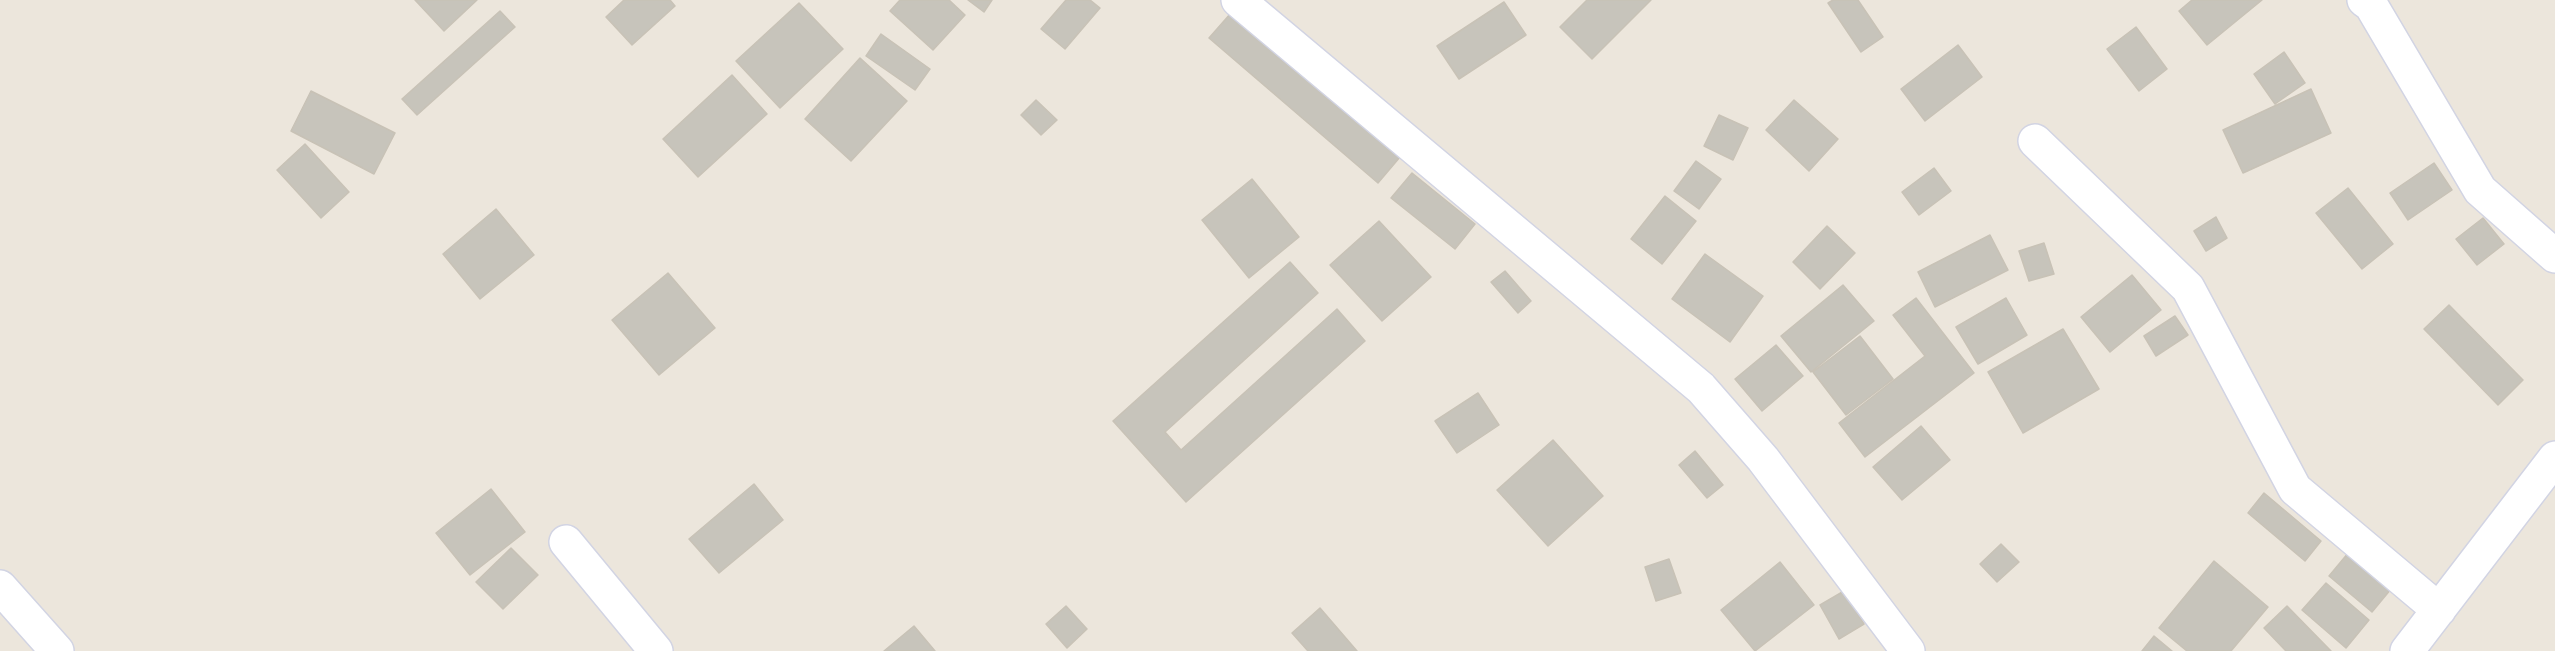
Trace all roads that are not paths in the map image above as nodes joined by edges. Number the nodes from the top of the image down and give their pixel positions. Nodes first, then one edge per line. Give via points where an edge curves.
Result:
1 (1238, 0) edge
2 (2364, 0) edge
3 (2035, 141) dead end
4 (2555, 256) edge
5 (2555, 458) edge
6 (566, 542) dead end
7 (0, 587) edge
8 (2439, 610) junction
9 (57, 651) edge
10 (656, 651) edge
11 (1908, 651) edge
12 (2407, 651) edge

1 - 11 street via 1701,388 1763,459
2 - 4 street via 2371,5 2480,190
3 - 8 street via 2188,288 2295,489
5 - 8 street
6 - 10 street
7 - 9 street
8 - 12 street

